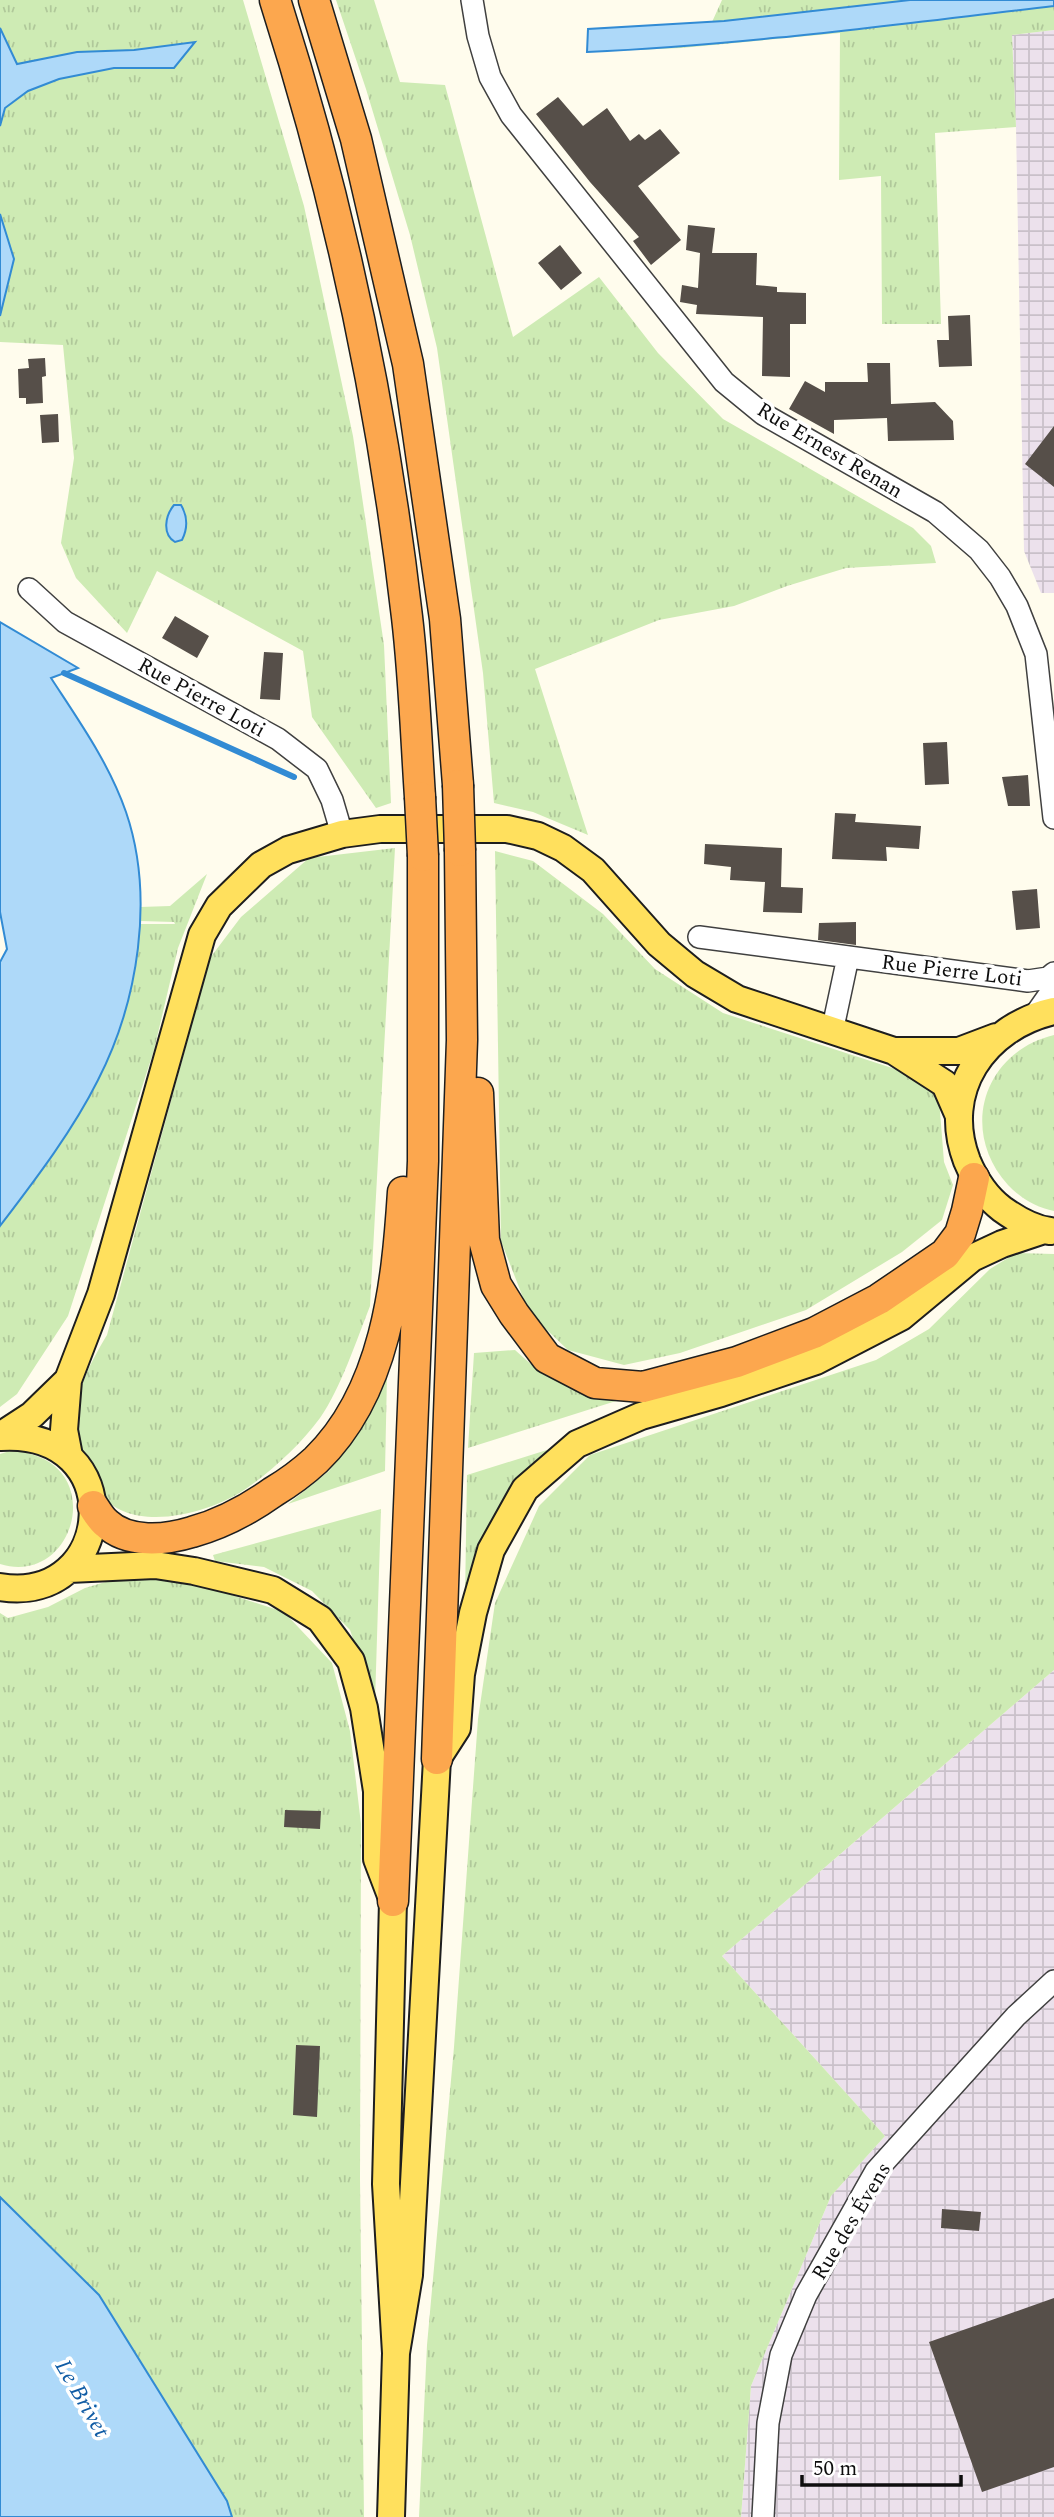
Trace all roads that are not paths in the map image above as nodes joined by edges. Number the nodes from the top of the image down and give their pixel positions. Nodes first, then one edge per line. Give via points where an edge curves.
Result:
1 (275, 0) edge
2 (314, 0) edge
3 (472, 0) edge
4 (29, 589) dead end
5 (1054, 818) edge
6 (342, 834) junction
7 (699, 937) dead end
8 (848, 957) junction
9 (1054, 973) edge
10 (1054, 988) edge
11 (1044, 1013) edge
12 (832, 1032) junction
13 (998, 1037) junction
14 (424, 1038) junction
15 (462, 1040) junction
16 (894, 1051) junction
17 (959, 1116) junction
18 (974, 1178) junction
19 (1049, 1231) edge
20 (68, 1380) junction
21 (0, 1437) edge
22 (69, 1456) junction
23 (93, 1506) junction
24 (69, 1569) junction
25 (0, 1587) edge
26 (437, 1759) junction
27 (393, 1901) junction
28 (1054, 1981) edge
29 (396, 2353) junction
30 (391, 2517) edge
31 (763, 2517) edge

1 - 14 highway, bridge via 344,248 383,445 407,618 420,797
2 - 15 highway, bridge via 356,139 408,364 446,619 458,785
3 - 5 street, Rue Ernest Renan via 490,77 511,115 724,382 763,414 935,512 979,550 1000,577 1036,654
4 - 6 street, Rue Pierre Loti via 65,622 278,739 317,769
6 - 12 main road via 507,829 538,836 593,870 659,944 695,974 737,999
6 - 20 main road via 288,850 261,865 219,906 202,935 101,1294
7 - 8 street, Rue Pierre Loti
8 - 9 street, Rue Pierre Loti via 1028,981
8 - 12 street
10 - 11 street
11 - 13 main road via 1015,1024
12 - 16 main road
13 - 16 main road via 959,1051
13 - 17 main road via 978,1059 964,1086
14 - 23 highway via 409,1074 401,1208 384,1334 366,1385 333,1442 260,1502 178,1537 130,1537 107,1524
14 - 27 highway
15 - 18 highway via 477,1073 484,1240 496,1285 547,1358 595,1383 643,1387 737,1362 814,1333 879,1299 945,1254 960,1234
15 - 26 highway
16 - 17 main road via 945,1084
17 - 18 main road via 962,1148
18 - 19 main road via 992,1201 1016,1219
19 - 26 main road via 972,1258 901,1317 816,1361 641,1416 577,1444 525,1489 491,1550 461,1674 457,1728
20 - 21 main road via 32,1415
20 - 22 main road via 64,1430
21 - 22 main road via 48,1442
22 - 23 main road via 85,1479
23 - 24 main road via 92,1529
24 - 25 main road via 35,1588
24 - 27 main road via 155,1565 194,1571 273,1590 320,1619 351,1661 364,1708 377,1791 377,1859
26 - 29 main road via 409,2275
27 - 29 main road via 386,2184
28 - 31 street, Rue des Évens via 1016,2016 876,2171 806,2295 781,2356 768,2423
29 - 30 main road

